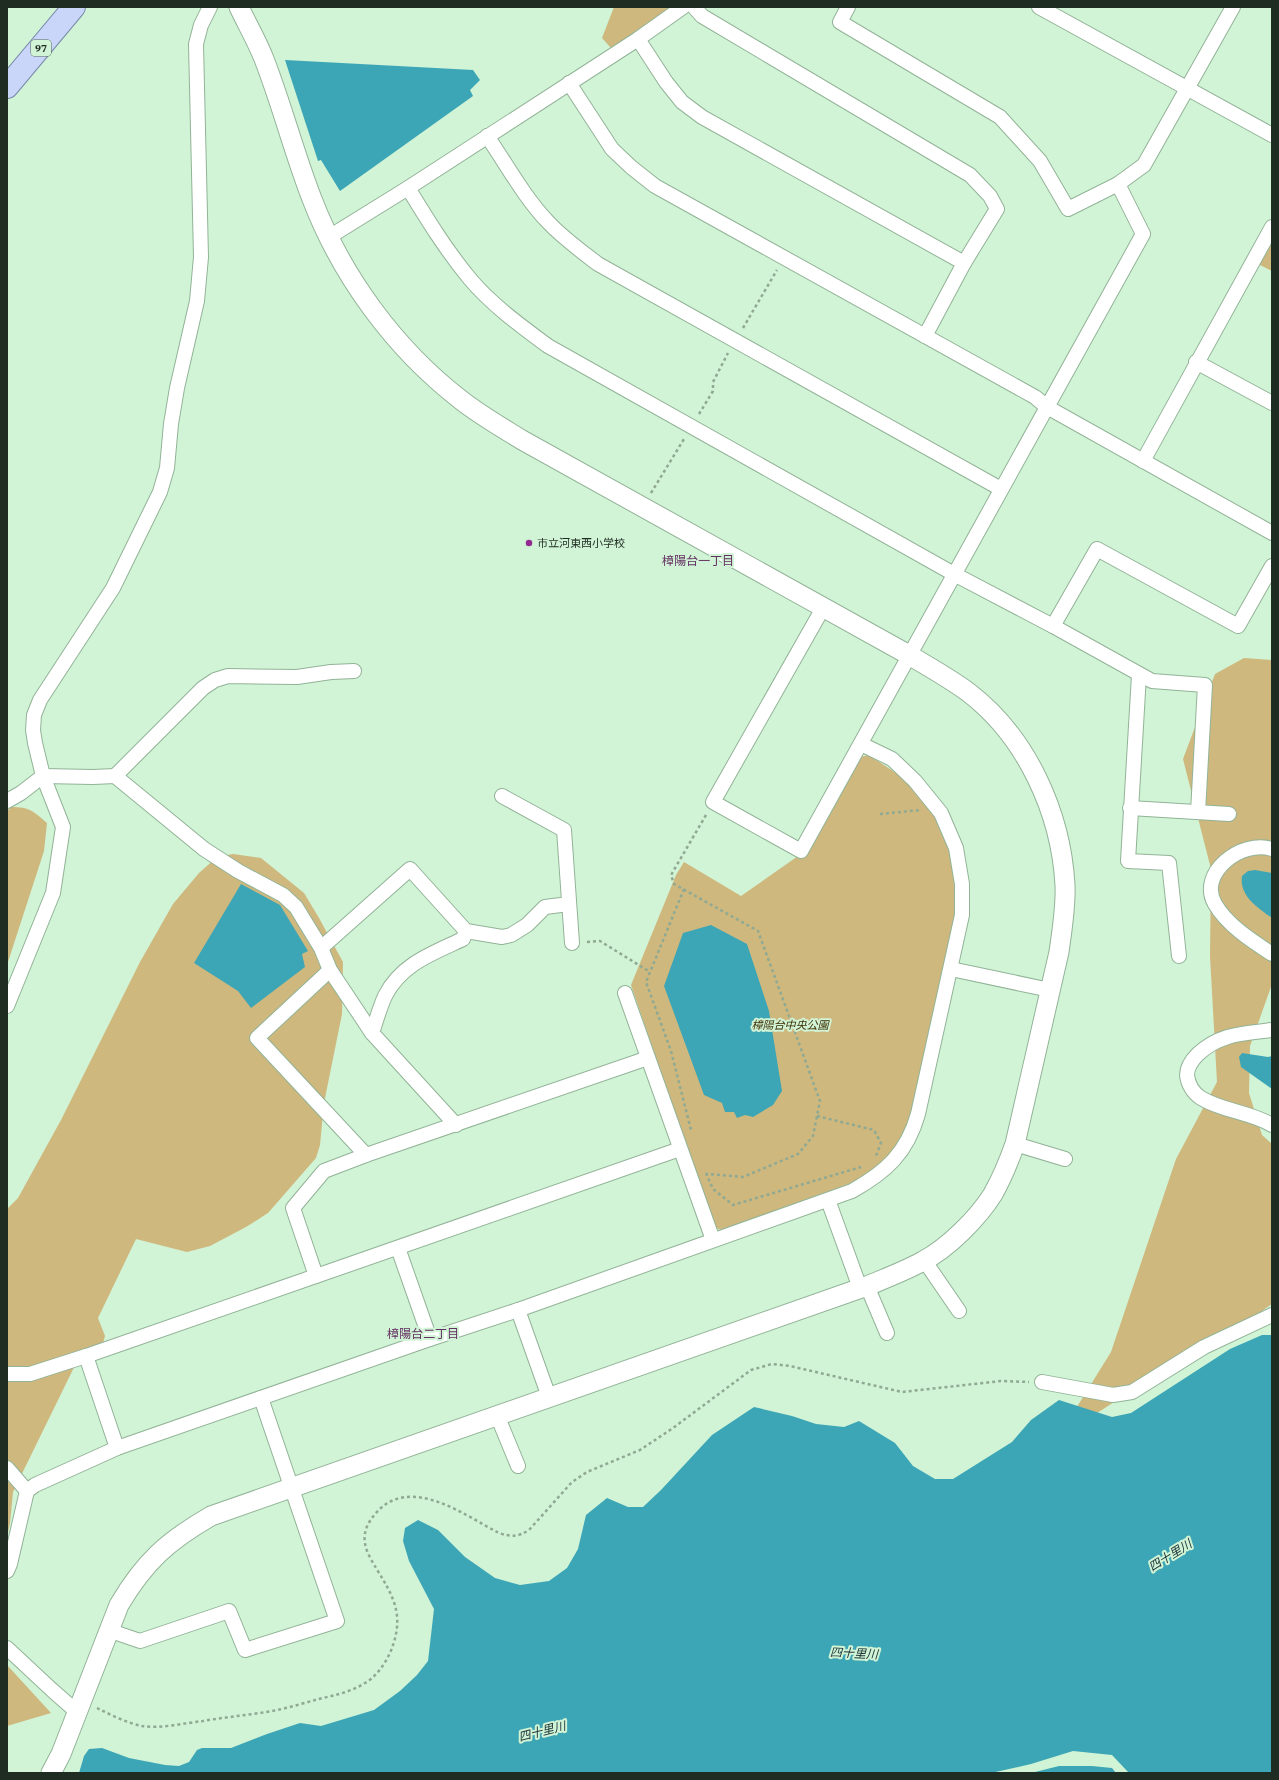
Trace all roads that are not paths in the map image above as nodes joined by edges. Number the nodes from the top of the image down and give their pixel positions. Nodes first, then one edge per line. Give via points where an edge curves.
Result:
1 (74, 7) edge
2 (210, 7) edge
3 (239, 7) edge
4 (683, 7) edge
5 (694, 7) edge
6 (848, 7) edge
7 (1039, 7) edge
8 (1233, 7) edge
9 (638, 39) junction
10 (569, 84) junction
11 (7, 87) edge
12 (1187, 88) junction
13 (1272, 135) edge
14 (488, 136) junction
15 (1118, 184) junction
16 (408, 188) junction
17 (1272, 227) edge
18 (329, 237) junction
19 (964, 263) junction
20 (925, 336) junction
21 (1196, 362) junction
22 (1272, 403) edge
23 (1047, 407) junction
24 (1143, 461) junction
25 (1001, 489) junction
26 (1272, 533) edge
27 (1272, 566) edge
28 (954, 574) junction
29 (823, 608) junction
30 (1052, 626) junction
31 (909, 655) junction
32 (354, 671) dead end
33 (1139, 675) junction
34 (861, 744) junction
35 (43, 776) junction
36 (115, 776) junction
37 (502, 796) dead end
38 (7, 801) edge
39 (1130, 808) junction
40 (1198, 812) junction
41 (1229, 814) dead end
42 (1272, 849) edge
43 (569, 904) junction
44 (466, 931) junction
45 (572, 943) road end
46 (321, 948) junction
47 (1272, 954) edge
48 (1179, 956) dead end
49 (951, 969) junction
50 (330, 970) junction
51 (1050, 990) junction
52 (625, 993) dead end
53 (7, 1006) edge
54 (1272, 1030) edge
55 (372, 1033) junction
56 (648, 1058) junction
57 (456, 1125) junction
58 (1272, 1125) edge
59 (1015, 1144) junction
60 (680, 1149) junction
61 (366, 1155) junction
62 (1065, 1158) dead end
63 (828, 1200) junction
64 (713, 1240) junction
65 (398, 1248) junction
66 (924, 1260) junction
67 (316, 1276) junction
68 (864, 1287) junction
69 (518, 1310) junction
70 (958, 1311) dead end
71 (1272, 1315) edge
72 (887, 1333) dead end
73 (430, 1339) junction
74 (86, 1356) junction
75 (7, 1374) edge
76 (1042, 1382) road end
77 (549, 1397) junction
78 (261, 1398) junction
79 (497, 1415) junction
80 (117, 1448) junction
81 (518, 1466) dead end
82 (7, 1468) edge
83 (292, 1487) junction
84 (27, 1491) junction
85 (7, 1571) edge
86 (108, 1630) junction
87 (7, 1648) edge
88 (80, 1707) junction
89 (51, 1773) edge

1 - 11 main road, 97
2 - 35 street via 196,44 201,257 198,294 170,424 168,468 160,492 113,588 40,700 34,715 33,730
3 - 18 street via 264,58 312,199
4 - 9 street
5 - 19 street via 702,16 970,175 990,196 997,209
6 - 15 street via 840,22 1000,118 1040,161 1068,209
7 - 12 street
8 - 12 street
9 - 10 street
9 - 19 street via 682,102 702,117
10 - 14 street
10 - 20 street via 612,149 655,186
12 - 13 street
12 - 15 street via 1144,164
14 - 16 street
14 - 25 street via 529,199 548,223 598,264
15 - 23 street via 1143,234
16 - 18 street
16 - 28 street via 443,245 471,280 507,316 548,346
17 - 21 street
18 - 29 street via 353,282 381,320 420,364 489,420
19 - 20 street
20 - 23 street via 1035,397
21 - 22 street
21 - 24 street
23 - 24 street
23 - 25 street
24 - 26 street
25 - 28 street
27 - 30 street via 1238,626 1097,549
28 - 30 street
28 - 31 street
29 - 31 street
29 - 34 street via 713,802 801,851
30 - 33 street
31 - 34 street
31 - 51 street via 969,693 995,717 1034,772 1051,810 1065,886 1063,926
32 - 36 street via 297,677 228,676 215,680 203,688
33 - 39 street
33 - 40 street via 1152,681 1205,685
34 - 49 street via 892,759 915,781 941,813 956,848 962,884 962,915
35 - 36 street
35 - 38 street
35 - 53 street via 63,827 61,842 53,893
36 - 46 street via 204,849 283,895 296,907
37 - 43 street via 564,830
39 - 40 street
39 - 48 street via 1128,861 1169,863
40 - 41 street
42 - 47 street via 1251,847 1240,850 1228,858 1212,881 1214,903 1229,922
43 - 44 street via 545,907 527,925 511,935 502,937
43 - 45 street
44 - 46 street via 410,869
44 - 55 street via 463,938 414,962 401,973 386,995
46 - 50 street
49 - 51 street
49 - 63 street via 914,1129 886,1169 852,1191
50 - 55 street
50 - 61 street via 257,1038
51 - 59 street
52 - 56 street
54 - 58 street via 1234,1034 1207,1046 1196,1056 1187,1074 1192,1091 1199,1097
55 - 57 street
56 - 57 street
56 - 60 street
57 - 61 street
59 - 62 street
59 - 66 street via 992,1195 950,1242
60 - 64 street
60 - 65 street
61 - 67 street via 324,1172 293,1208
63 - 64 street
63 - 68 street
64 - 69 street
65 - 67 street
65 - 73 street
66 - 68 street
66 - 70 street
67 - 74 street
68 - 72 street
68 - 77 street
69 - 73 street
69 - 77 street
71 - 76 street via 1204,1347 1132,1392 1113,1395
73 - 78 street
74 - 75 street via 30,1374
74 - 80 street
77 - 79 street
78 - 80 street
78 - 83 street
79 - 81 street
79 - 83 street
80 - 84 street
82 - 84 street
83 - 86 street via 211,1516 168,1543 154,1556 130,1587
83 - 86 street via 337,1621 245,1650 229,1611 140,1642
84 - 85 street
86 - 88 street
87 - 88 street via 52,1690
88 - 89 street

